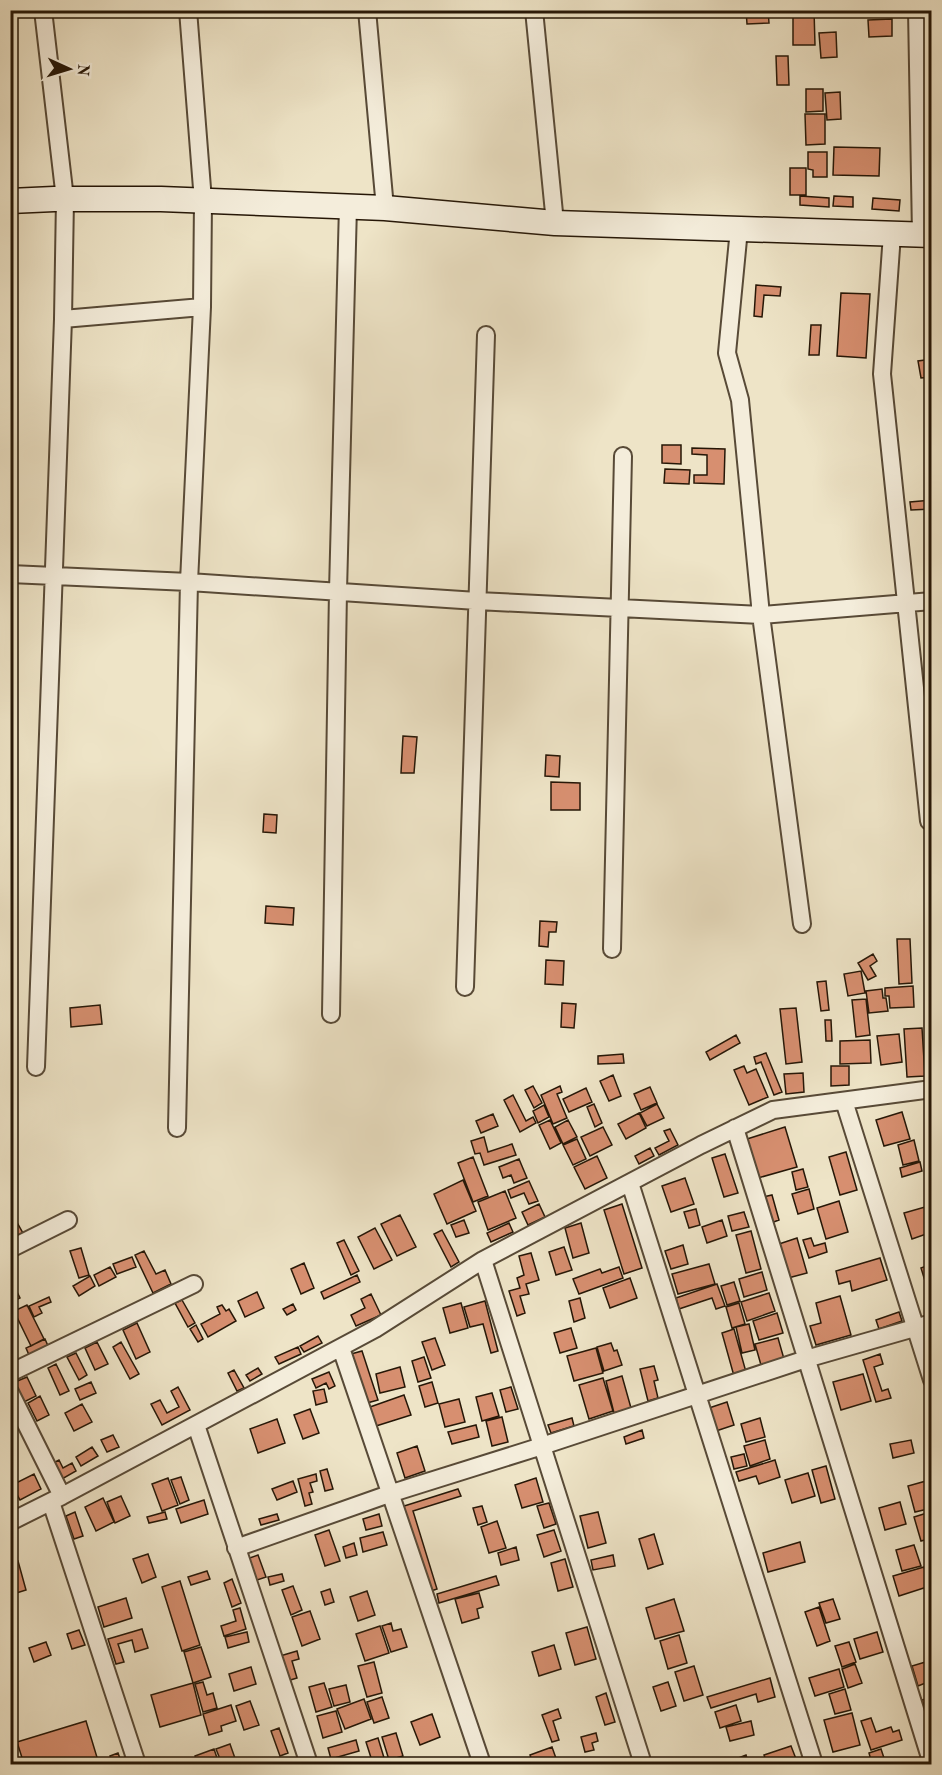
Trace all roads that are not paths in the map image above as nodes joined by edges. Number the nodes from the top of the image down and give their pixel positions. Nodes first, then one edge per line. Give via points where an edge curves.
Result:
1 (43, 10) edge
2 (188, 10) edge
3 (366, 10) edge
4 (534, 10) edge
5 (917, 10) edge
6 (65, 199) junction
7 (10, 201) edge
8 (202, 201) junction
9 (348, 206) junction
10 (385, 208) junction
11 (555, 223) junction
12 (739, 229) junction
13 (892, 234) junction
14 (926, 234) edge
15 (202, 307) junction
16 (63, 319) junction
17 (486, 335) dead end
18 (623, 456) dead end
19 (10, 574) edge
20 (52, 576) junction
21 (189, 582) junction
22 (338, 591) junction
23 (477, 601) junction
24 (932, 601) edge
25 (905, 604) junction
26 (619, 608) junction
27 (761, 615) junction
28 (929, 821) dead end
29 (802, 924) dead end
30 (612, 949) dead end
31 (465, 987) dead end
32 (331, 1014) dead end
33 (36, 1067) dead end
34 (932, 1089) edge
35 (844, 1101) junction
36 (177, 1128) dead end
37 (735, 1128) junction
38 (630, 1183) junction
39 (68, 1220) dead end
40 (10, 1250) edge
41 (483, 1260) junction
42 (194, 1284) dead end
43 (923, 1326) edge
44 (340, 1347) junction
45 (806, 1359) junction
46 (10, 1373) edge
47 (932, 1380) edge
48 (10, 1392) edge
49 (697, 1394) junction
50 (196, 1425) junction
51 (542, 1446) junction
52 (389, 1494) junction
53 (57, 1499) junction
54 (10, 1522) edge
55 (236, 1548) junction
56 (137, 1764) edge
57 (309, 1764) edge
58 (482, 1764) edge
59 (643, 1764) edge
60 (814, 1764) edge
61 (932, 1764) edge

1 - 6 street
2 - 8 street
3 - 10 street
4 - 11 street
5 - 14 street
6 - 7 main road
6 - 8 main road
6 - 16 street
8 - 9 main road
8 - 15 street
9 - 10 main road
9 - 22 street
10 - 11 main road
11 - 12 main road
12 - 13 main road
12 - 27 street via 727,352 740,400
13 - 14 main road
13 - 25 street via 882,374
15 - 16 street
15 - 21 street
16 - 20 street
17 - 23 street
18 - 26 street
19 - 20 street
20 - 21 street
20 - 33 street
21 - 22 street
21 - 36 street
22 - 23 street
22 - 32 street
23 - 26 street
23 - 31 street
24 - 25 street
25 - 27 street
25 - 28 street
26 - 27 street
26 - 30 street
27 - 29 street
34 - 35 street
35 - 37 street via 773,1110
35 - 43 street
37 - 38 street
37 - 45 street
38 - 41 street
38 - 49 street
39 - 40 street
41 - 44 street
41 - 51 street
42 - 46 street
43 - 45 street
43 - 47 street
44 - 50 street
44 - 52 street
45 - 49 street
45 - 61 street
48 - 53 street
49 - 51 street
49 - 60 street
50 - 53 street
50 - 55 street
51 - 52 street
51 - 59 street
52 - 55 street
52 - 58 street
53 - 54 street
53 - 56 street
55 - 57 street

